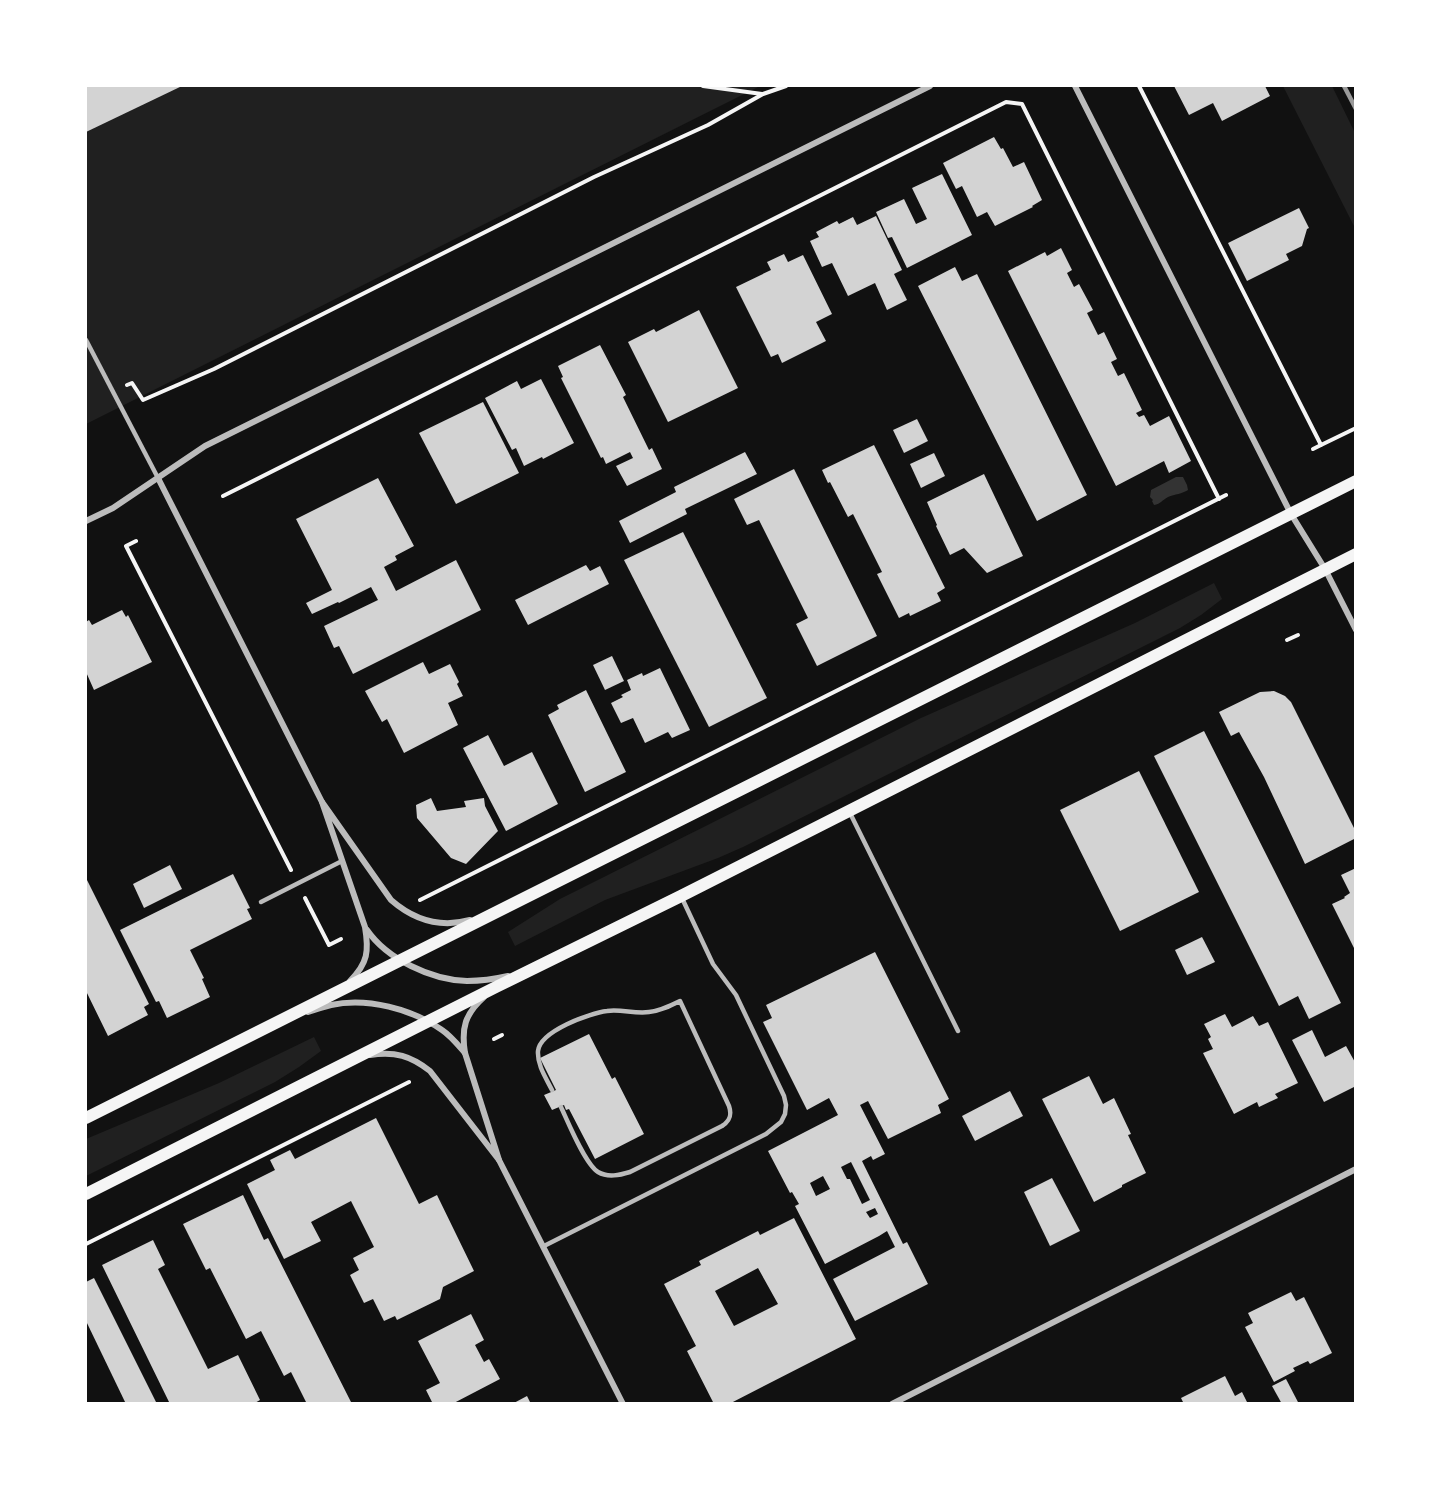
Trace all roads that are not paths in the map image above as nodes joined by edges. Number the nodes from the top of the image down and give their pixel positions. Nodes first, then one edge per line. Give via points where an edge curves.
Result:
1 (930, 86) edge
2 (1074, 86) edge
3 (86, 340) edge
4 (158, 478) junction
5 (1356, 481) edge
6 (1291, 514) junction
7 (86, 521) edge
8 (1356, 554) edge
9 (1325, 569) junction
10 (1356, 630) edge
11 (322, 802) junction
12 (849, 811) junction
13 (342, 861) junction
14 (681, 896) junction
15 (261, 902) dead end
16 (491, 915) junction
17 (365, 927) junction
18 (401, 960) junction
19 (540, 966) junction
20 (496, 987) junction
21 (328, 997) junction
22 (285, 1018) junction
23 (428, 1022) junction
24 (958, 1031) dead end
25 (465, 1053) junction
26 (350, 1062) junction
27 (552, 1090) dead end
28 (561, 1107) dead end
29 (86, 1118) edge
30 (499, 1160) junction
31 (1356, 1169) edge
32 (86, 1194) edge
33 (544, 1246) junction
34 (623, 1404) edge
35 (892, 1404) edge

1 - 4 street via 205,446
2 - 6 street
3 - 4 lane
4 - 7 street
4 - 11 street
5 - 6 main road
6 - 9 street
6 - 16 main road
8 - 9 main road
9 - 10 street
9 - 12 main road
11 - 13 street
11 - 16 street via 401,909 416,918 448,924
12 - 14 main road
12 - 24 lane
13 - 15 lane
13 - 17 street
14 - 19 main road
14 - 33 lane via 713,964 736,995 780,1086 785,1114 766,1134
16 - 18 main road
17 - 18 street via 388,953
17 - 21 street via 365,962 353,978
18 - 19 street via 420,970 465,981 508,976
18 - 21 main road
19 - 20 main road
20 - 23 main road
20 - 25 street via 470,1013 464,1026
21 - 22 main road
22 - 23 street via 351,1003 393,1007
22 - 29 main road
23 - 25 street via 448,1034
23 - 26 main road
25 - 30 street
26 - 30 street via 387,1054 416,1060 430,1071
26 - 32 main road
27 - 28 lane via 538,1054 548,1035 598,1012 646,1013 680,1001 731,1111 727,1123 630,1172 609,1175 589,1163
30 - 33 street
31 - 35 street
33 - 34 street

